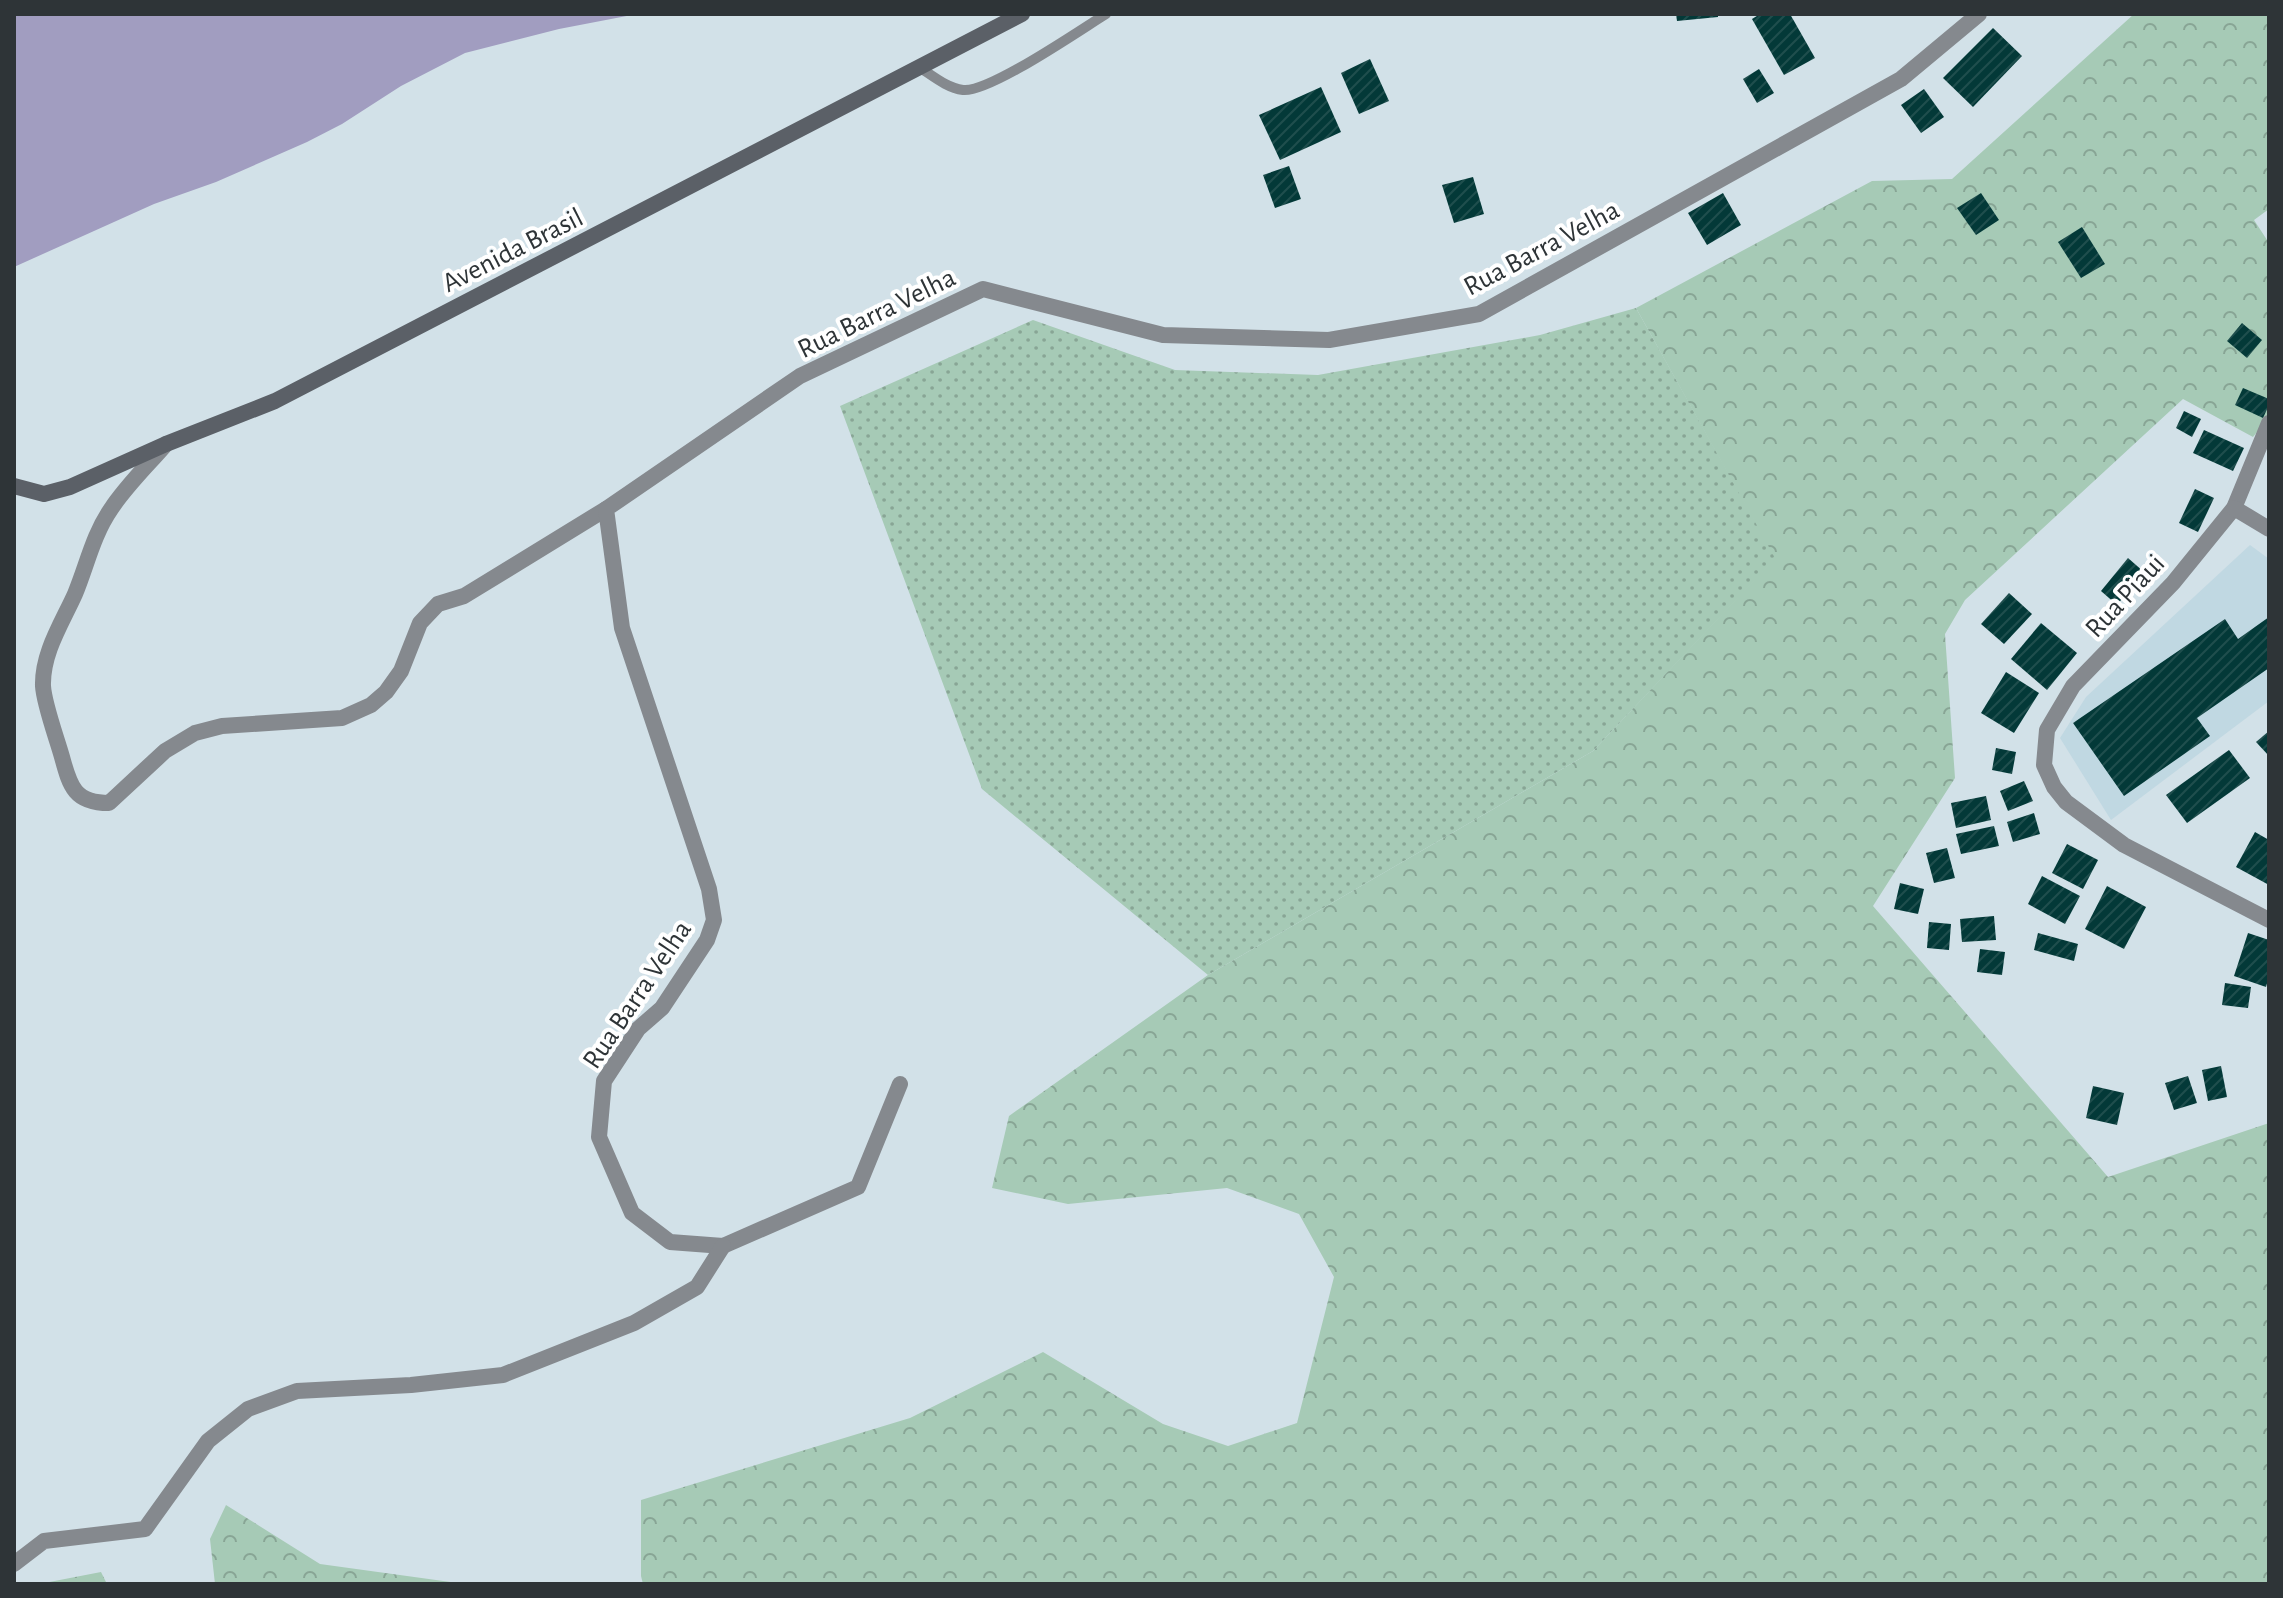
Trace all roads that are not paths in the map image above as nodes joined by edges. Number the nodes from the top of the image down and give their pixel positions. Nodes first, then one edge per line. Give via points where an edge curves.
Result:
1 (1022, 14) edge
2 (1106, 14) edge
3 (1979, 14) edge
4 (919, 67) junction
5 (2269, 423) edge
6 (166, 444) junction
7 (14, 486) edge
8 (2234, 508) junction
9 (606, 509) junction
10 (2269, 529) edge
11 (2269, 920) edge
12 (900, 1084) dead end
13 (723, 1246) junction
14 (14, 1564) edge

1 - 4 main road, Avenida Brasil
2 - 4 lane via 992,84 966,90
3 - 9 street, Rua Barra Velha via 1901,79 1479,314 1329,340 1163,335 983,289 800,376
4 - 6 main road, Avenida Brasil via 275,401
5 - 8 street, Rua Piaui
6 - 7 main road, Avenida Brasil via 70,487 44,494
6 - 9 street via 99,529 45,663 43,688 68,779 92,803 109,803 165,751 195,733 222,726 342,718 371,705 401,671 420,623 438,604 464,596
8 - 10 street
8 - 11 street, Rua Piaui via 2173,583 2073,686 2047,730 2044,765 2066,802 2124,845
9 - 13 street, Rua Barra Velha via 622,628 709,889 714,920 707,940 662,1008 638,1029 604,1081 599,1137 632,1213 670,1242
12 - 13 street, Rua Barra Velha via 858,1187
13 - 14 street via 697,1287 634,1323 503,1375 297,1391 248,1409 208,1441 145,1529 44,1541

